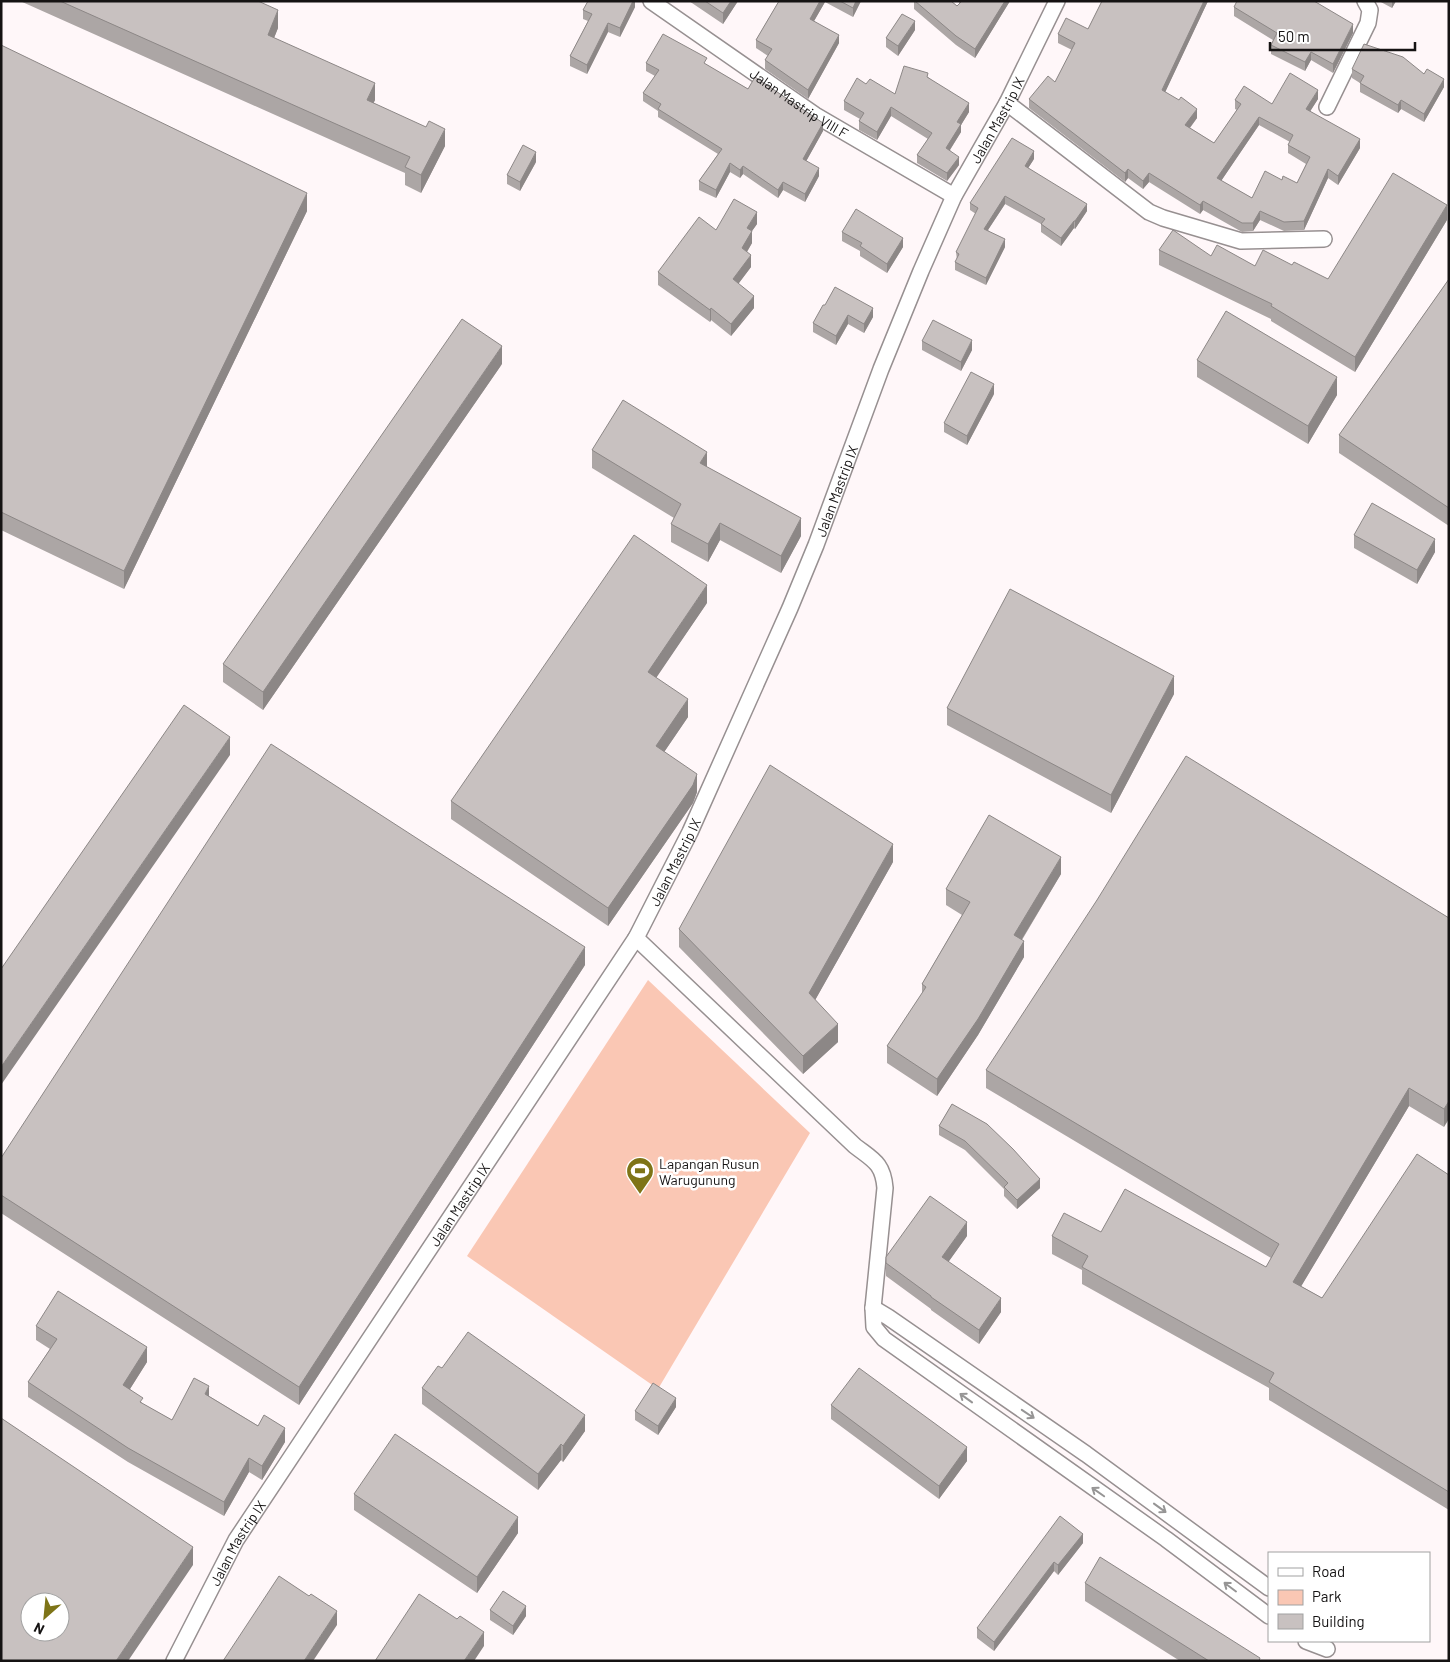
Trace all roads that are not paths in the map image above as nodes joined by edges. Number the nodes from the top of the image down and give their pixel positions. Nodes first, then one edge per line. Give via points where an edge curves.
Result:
1 (651, 1) edge
2 (1057, 1) edge
3 (1365, 1) edge
4 (1007, 103) junction
5 (1327, 107) dead end
6 (954, 196) junction
7 (1324, 239) dead end
8 (636, 938) junction
9 (873, 1308) junction
10 (1268, 1587) edge
11 (1268, 1615) edge
12 (1308, 1642) edge
13 (1324, 1650) edge
14 (174, 1661) edge

1 - 6 street, Jalan Mastrip VIII F via 815,115
2 - 4 street, Jalan Mastrip IX
3 - 5 street via 1370,10 1368,23
4 - 6 street, Jalan Mastrip IX
4 - 7 street via 1149,212 1241,241
6 - 8 street, Jalan Mastrip IX via 881,369 790,608 690,832
8 - 9 street via 855,1146 878,1163 884,1173 885,1188
8 - 14 street, Jalan Mastrip IX via 236,1540
9 -> 10 street via 1086,1454
11 -> 9 street via 884,1339 874,1327
12 - 13 street

